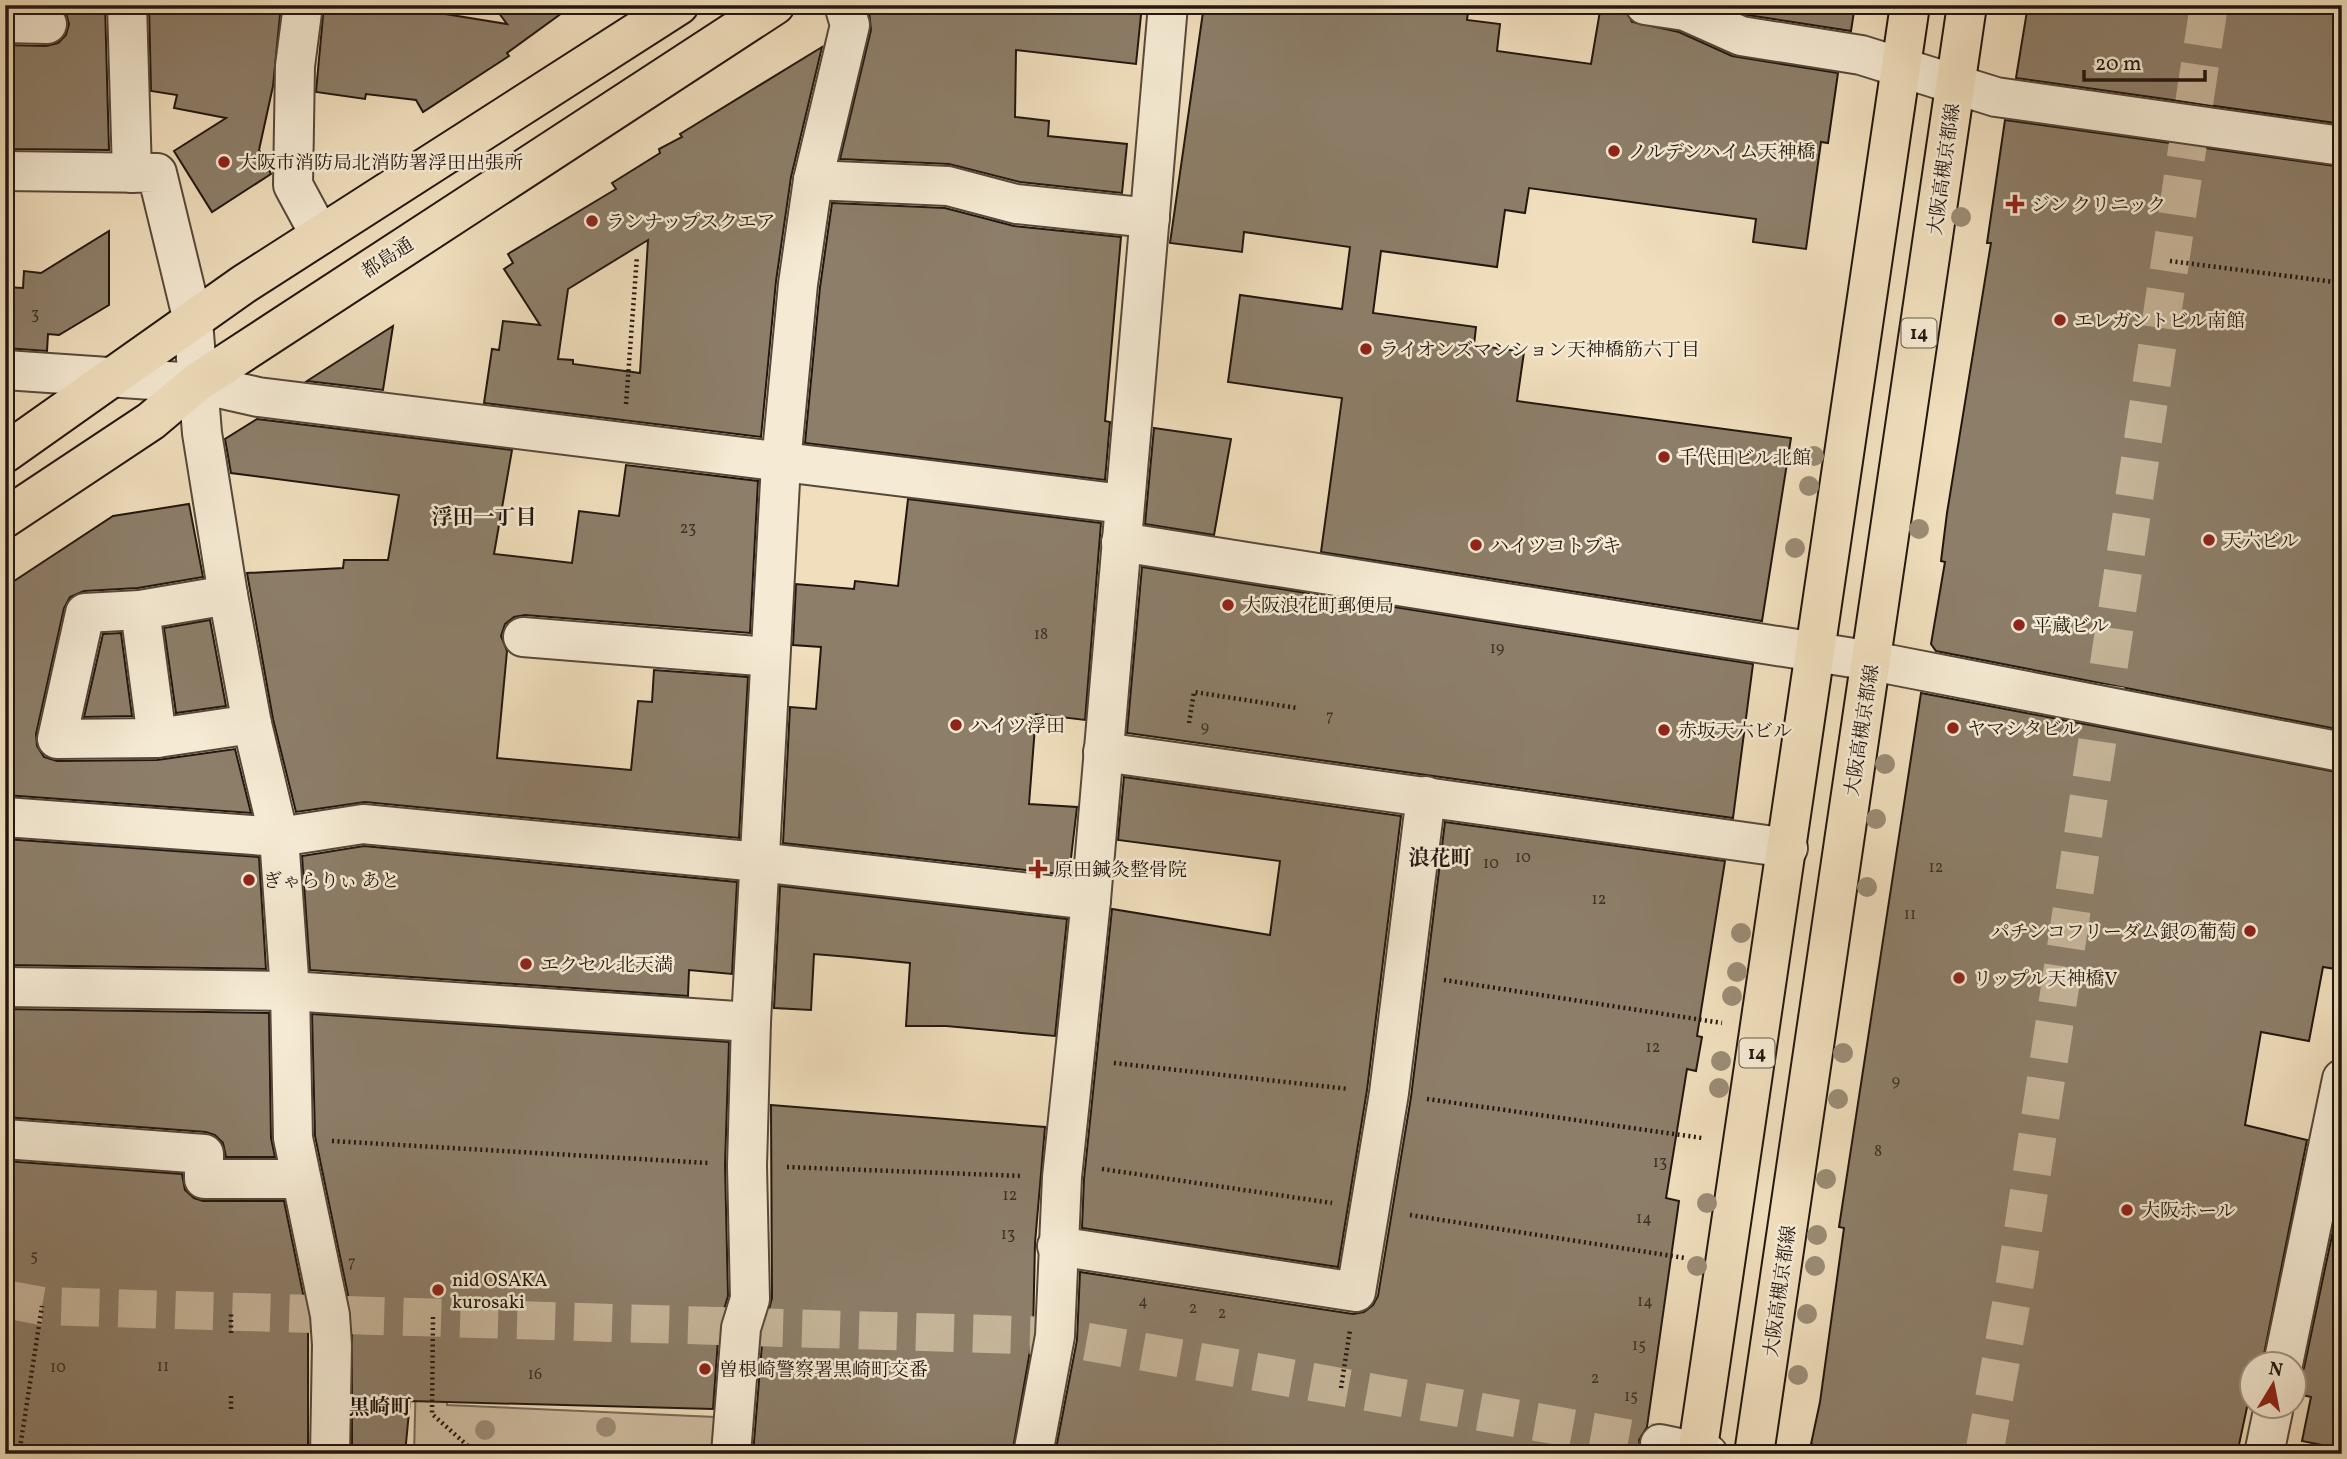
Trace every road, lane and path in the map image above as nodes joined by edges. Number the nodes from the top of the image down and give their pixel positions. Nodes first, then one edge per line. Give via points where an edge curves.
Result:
1 (127, 5) edge
2 (303, 5) edge
3 (679, 5) edge
4 (775, 5) edge
5 (844, 5) edge
6 (1168, 5) edge
7 (1645, 5) edge
8 (1910, 5) edge
9 (1967, 5) edge
10 (5, 23) edge
11 (47, 24) dead end
12 (1900, 67) junction
13 (1956, 84) junction
14 (2342, 146) edge
15 (5, 171) edge
16 (132, 173) junction
17 (813, 180) junction
18 (1150, 218) junction
19 (320, 235) junction
20 (637, 257) dead end
21 (2170, 261) dead end
22 (2342, 283) edge
23 (193, 321) junction
24 (5, 370) edge
25 (111, 378) junction
26 (196, 383) junction
27 (622, 443) junction
28 (5, 453) edge
29 (781, 463) junction
30 (1123, 504) junction
31 (5, 518) edge
32 (1121, 542) junction
33 (228, 595) junction
34 (139, 610) junction
35 (523, 637) dead end
36 (1815, 653) junction
37 (770, 657) junction
38 (1872, 661) junction
39 (1297, 708) dead end
40 (252, 724) junction
41 (157, 738) junction
42 (1103, 752) junction
43 (2342, 752) edge
44 (1183, 764) junction
45 (1426, 796) junction
46 (5, 817) edge
47 (279, 837) junction
48 (1788, 849) junction
49 (759, 862) junction
50 (1091, 900) junction
51 (1401, 973) junction
52 (5, 987) edge
53 (290, 990) junction
54 (751, 1022) junction
55 (1722, 1023) dead end
56 (2342, 1079) edge
57 (293, 1138) junction
58 (5, 1139) edge
59 (2334, 1161) edge
60 (747, 1166) junction
61 (1062, 1177) junction
62 (299, 1179) junction
63 (1057, 1246) junction
64 (1356, 1292) junction
65 (42, 1306) dead end
66 (231, 1312) dead end
67 (433, 1317) dead end
68 (231, 1333) dead end
69 (2287, 1350) edge
70 (1341, 1388) dead end
71 (231, 1395) dead end
72 (231, 1409) dead end
73 (2271, 1420) edge
74 (1660, 1444) tunnel mouth
75 (1701, 1453) edge
76 (19, 1454) edge
77 (330, 1454) edge
78 (477, 1454) edge
79 (730, 1454) edge
80 (1033, 1454) edge
81 (1754, 1454) edge
82 (2264, 1454) edge

1 - 16 street
2 - 19 street via 295,66 293,185
3 - 19 main road
4 - 26 main road, 都島通
5 - 17 street via 850,26
6 - 18 street
7 - 12 street via 1685,11 1741,36 1861,55
8 - 12 main road, 14
9 - 13 main road, 大阪高槻京都線 / 14
10 - 11 street
12 - 13 street
12 - 36 main road, 14
13 - 14 street via 1996,97
13 - 38 main road, 大阪高槻京都線 / 14
15 - 16 street
16 - 23 street via 157,173
17 - 18 street via 948,186 1016,204
17 - 29 street
18 - 30 street
19 - 23 main road
20 - 27 path
21 - 22 path
23 - 25 main road
23 - 26 street
24 - 25 street
25 - 26 street
25 - 28 main road
26 - 27 street via 258,397
26 - 31 main road, 都島通 via 151,421
26 - 33 street
27 - 29 street
29 - 30 street
29 - 37 street
30 - 32 street
32 - 36 street
32 - 42 street
33 - 34 street
33 - 40 street
34 - 41 street
34 - 41 street via 85,613 57,739
35 - 37 street
36 - 38 street
36 - 48 main road, 14
37 - 49 street
38 - 43 street
38 - 81 main road, 大阪高槻京都線 / 14
39 - 44 path via 1194,692
40 - 41 street
40 - 47 street
42 - 44 street
42 - 50 street
44 - 45 street
45 - 48 street
45 - 51 street
46 - 47 street
47 - 49 street via 363,824
47 - 53 street
48 - 75 main road, 14
49 - 50 street
49 - 54 street
50 - 61 street
51 - 55 path
51 - 64 street via 1389,1093
52 - 53 street
53 - 54 street
53 - 57 street
54 - 60 street
56 - 59 street
57 - 60 path
57 - 62 street
58 - 62 street via 204,1153 204,1179
59 - 69 street
60 - 61 path
60 - 79 street via 750,1299 741,1328
61 - 63 street
62 - 77 street via 330,1315
63 - 64 street
63 - 80 street via 1055,1336
64 - 70 path
65 - 76 path
66 - 68 path
67 - 78 path via 432,1414
71 - 72 path
73 - 82 street
74 - 75 street

